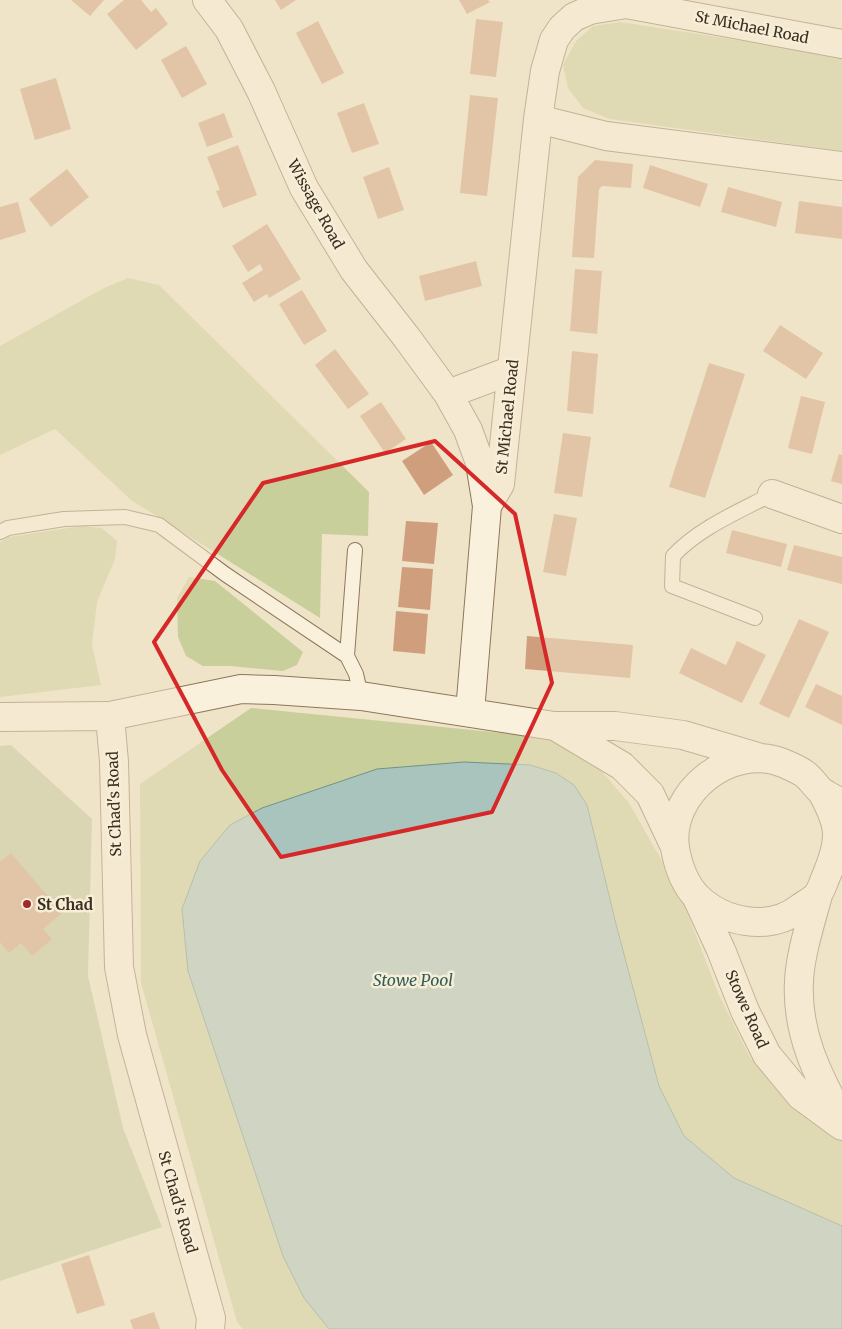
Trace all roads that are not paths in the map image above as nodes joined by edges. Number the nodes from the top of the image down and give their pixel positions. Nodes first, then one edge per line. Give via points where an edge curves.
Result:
1 (207, 0) edge
2 (568, 8) edge
3 (842, 44) edge
4 (538, 119) junction
5 (842, 166) edge
6 (512, 370) junction
7 (448, 394) junction
8 (772, 494) joint
9 (487, 506) junction
10 (842, 519) edge
11 (0, 532) edge
12 (354, 550) dead end
13 (755, 618) dead end
14 (347, 656) junction
15 (361, 696) junction
16 (470, 712) junction
17 (110, 716) junction
18 (0, 717) edge
19 (554, 726) junction
20 (761, 758) junction
21 (832, 797) edge
22 (675, 847) junction
23 (839, 852) edge
24 (818, 895) junction
25 (696, 896) junction
26 (842, 1120) edge
27 (842, 1126) edge
28 (210, 1329) edge

1 - 7 street, Wissage Road via 228,29 261,92 304,188 354,270
2 - 3 street, St Michael Road via 590,10 626,4
2 - 4 street, St Michael Road via 545,71
4 - 5 street via 606,136
4 - 6 street, St Michael Road
6 - 7 street
6 - 9 street, St Michael Road via 500,484
7 - 9 street, Wissage Road via 468,430 480,463
8 - 10 street
8 - 13 lane via 705,530 673,556 672,586
9 - 16 street, St Michael Road
11 - 14 lane via 64,520 125,517 158,525
12 - 14 lane
14 - 15 lane via 356,674
15 - 16 street
15 - 17 street via 241,689
16 - 19 street
17 - 18 street
17 - 28 street, St Chad's Road via 119,967 132,1035 211,1318
19 - 20 street via 614,726 683,735
19 - 22 street via 622,766 650,794
20 - 21 street via 782,762 806,775
20 - 22 street via 733,762 702,778 686,799 677,821
21 - 23 street
22 - 25 street via 682,873
23 - 24 street
24 - 25 street via 791,915 766,922 739,921 720,914
24 - 26 street via 798,980 801,1028 818,1076
25 - 27 street, Stowe Road via 767,1055 801,1096

